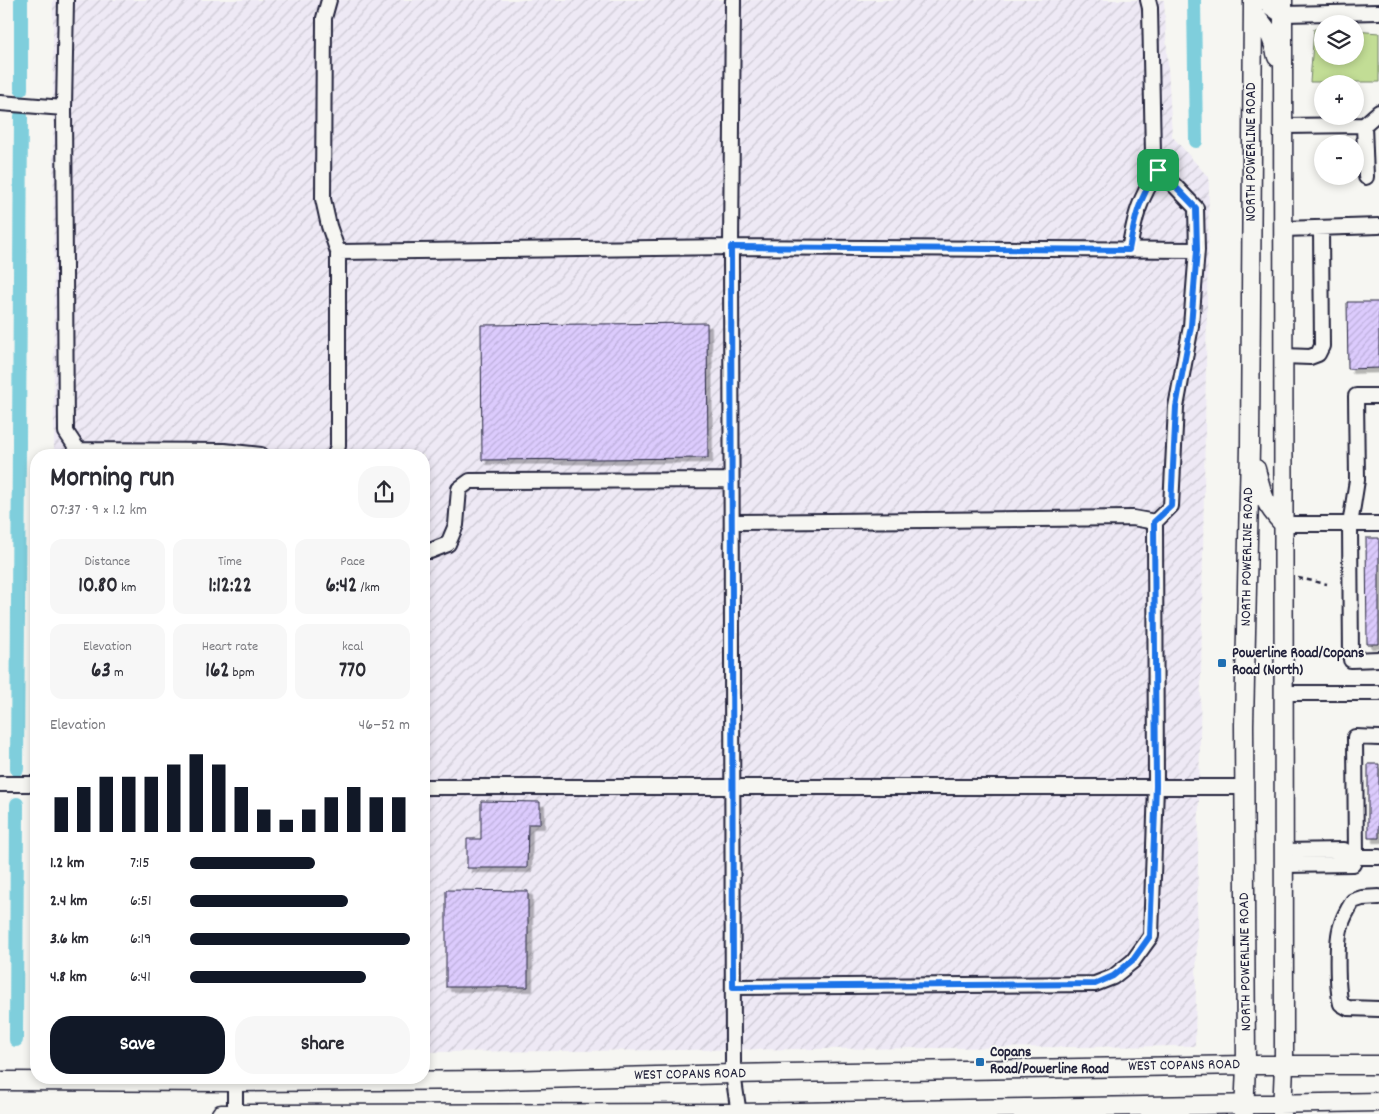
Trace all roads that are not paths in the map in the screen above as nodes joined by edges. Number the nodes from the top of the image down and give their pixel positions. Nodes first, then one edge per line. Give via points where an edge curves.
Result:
1 (66, 0) edge
2 (329, 0) edge
3 (733, 0) edge
4 (1148, 0) edge
5 (1268, 0) edge
6 (1253, 7) edge
7 (1283, 7) edge
8 (1379, 12) edge
9 (1282, 79) junction
10 (0, 103) edge
11 (64, 108) junction
12 (1379, 112) edge
13 (1364, 125) junction
14 (1282, 126) junction
15 (1158, 170) junction
16 (1366, 177) dead end
17 (1379, 226) edge
18 (1283, 228) junction
19 (1321, 228) junction
20 (731, 247) junction
21 (1129, 250) junction
22 (1197, 250) junction
23 (338, 252) junction
24 (1283, 356) junction
25 (1379, 396) edge
26 (1250, 447) junction
27 (77, 449) edge
28 (337, 449) edge
29 (732, 480) junction
30 (733, 522) junction
31 (1154, 522) junction
32 (1283, 524) junction
33 (1350, 524) junction
34 (1379, 524) edge
35 (430, 551) edge
36 (1379, 659) edge
37 (1379, 692) edge
38 (1283, 693) junction
39 (1379, 738) edge
40 (0, 784) edge
41 (30, 784) edge
42 (1156, 786) junction
43 (430, 787) edge
44 (733, 787) junction
45 (1244, 787) junction
46 (1356, 857) junction
47 (1379, 857) edge
48 (1283, 858) junction
49 (1379, 897) edge
50 (733, 987) junction
51 (1379, 1009) edge
52 (1379, 1064) edge
53 (1246, 1065) junction
54 (1284, 1065) junction
55 (733, 1074) junction
56 (430, 1080) edge
57 (0, 1081) edge
58 (30, 1081) edge
59 (236, 1084) edge
60 (1379, 1102) edge
61 (1282, 1108) edge
62 (1244, 1109) edge
63 (1047, 1111) edge
64 (739, 1113) edge
65 (222, 1114) edge
66 (235, 1114) edge
67 (417, 1114) edge

1 - 11 street
2 - 23 street via 324,18 323,199
3 - 20 street
4 - 15 street via 1153,154
5 - 7 main road via 1270,5
6 - 9 main road via 1272,37
6 - 26 main road, NORTH POWERLINE ROAD
7 - 8 street
7 - 9 main road, NORTH POWERLINE ROAD
9 - 14 main road, NORTH POWERLINE ROAD
10 - 11 street
11 - 27 street via 66,432
12 - 13 street
13 - 14 street
13 - 16 street
14 - 18 main road, NORTH POWERLINE ROAD
15 - 21 street via 1146,188 1135,217
15 - 22 street via 1196,208
17 - 19 street
18 - 19 street
18 - 24 main road, NORTH POWERLINE ROAD
19 - 24 street via 1322,346 1318,354 1310,357
20 - 21 street
20 - 23 street
20 - 29 street
21 - 22 street
22 - 31 street via 1191,326 1176,407 1171,506
23 - 28 street
24 - 32 main road, NORTH POWERLINE ROAD
25 - 33 street via 1356,396 1357,480
26 - 32 main road via 1262,495
26 - 45 main road, NORTH POWERLINE ROAD
29 - 30 street
29 - 35 street via 470,481 459,489 456,525 448,544
30 - 31 street via 1133,518
30 - 44 street
31 - 42 street
32 - 33 street
32 - 38 main road, NORTH POWERLINE ROAD
33 - 34 street
33 - 36 street via 1351,660
37 - 38 street
38 - 48 main road, NORTH POWERLINE ROAD
39 - 46 street via 1355,738
40 - 41 street
42 - 44 street
42 - 45 street
42 - 50 street via 1150,936 1133,960 1113,976 1095,984
43 - 44 street
44 - 50 street
45 - 53 main road, NORTH POWERLINE ROAD
46 - 47 street
46 - 48 street via 1353,864
48 - 54 main road, NORTH POWERLINE ROAD
49 - 51 street via 1352,901 1344,915 1340,928 1339,982 1341,1004 1348,1008
50 - 55 street
52 - 54 main road, WEST COPANS ROAD
53 - 54 main road, WEST COPANS ROAD
53 - 55 main road, WEST COPANS ROAD
53 - 62 main road, NORTH POWERLINE ROAD
54 - 61 main road, NORTH POWERLINE ROAD
55 - 56 main road, WEST COPANS ROAD
55 - 64 street
57 - 58 main road, WEST COPANS ROAD
59 - 66 street
60 - 61 main road
61 - 62 main road
62 - 63 main road
63 - 64 main road
64 - 67 main road
65 - 66 main road
66 - 67 main road

